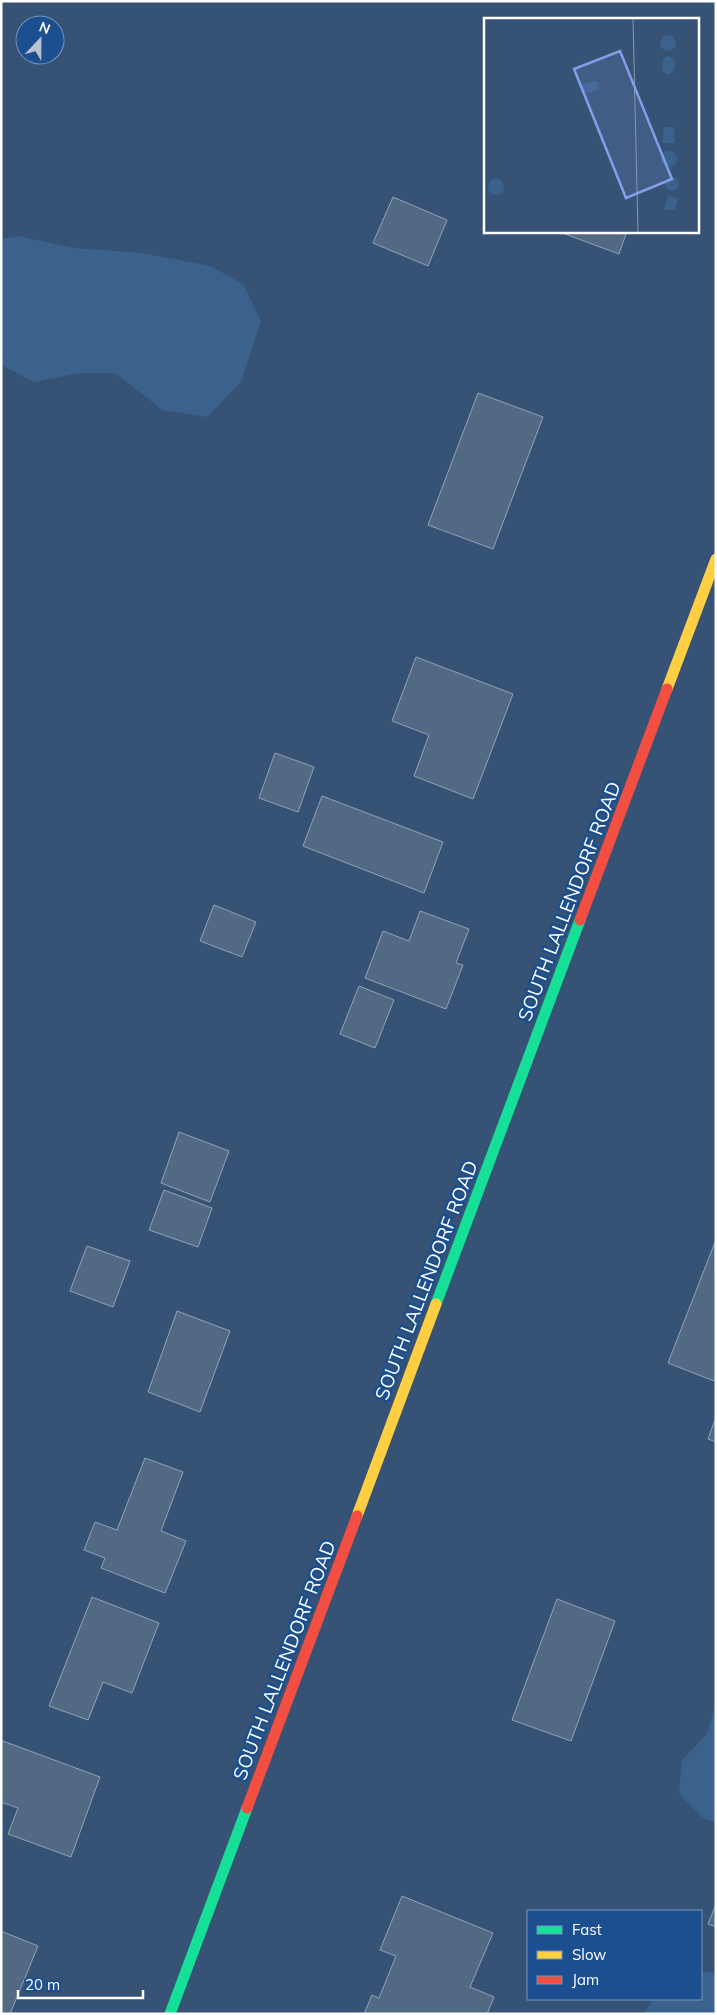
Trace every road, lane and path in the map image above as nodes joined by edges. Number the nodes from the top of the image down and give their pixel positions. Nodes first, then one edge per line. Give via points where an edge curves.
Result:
1 (716, 559) edge
2 (170, 2014) edge

1 - 2 street, SOUTH LALLENDORF ROAD

